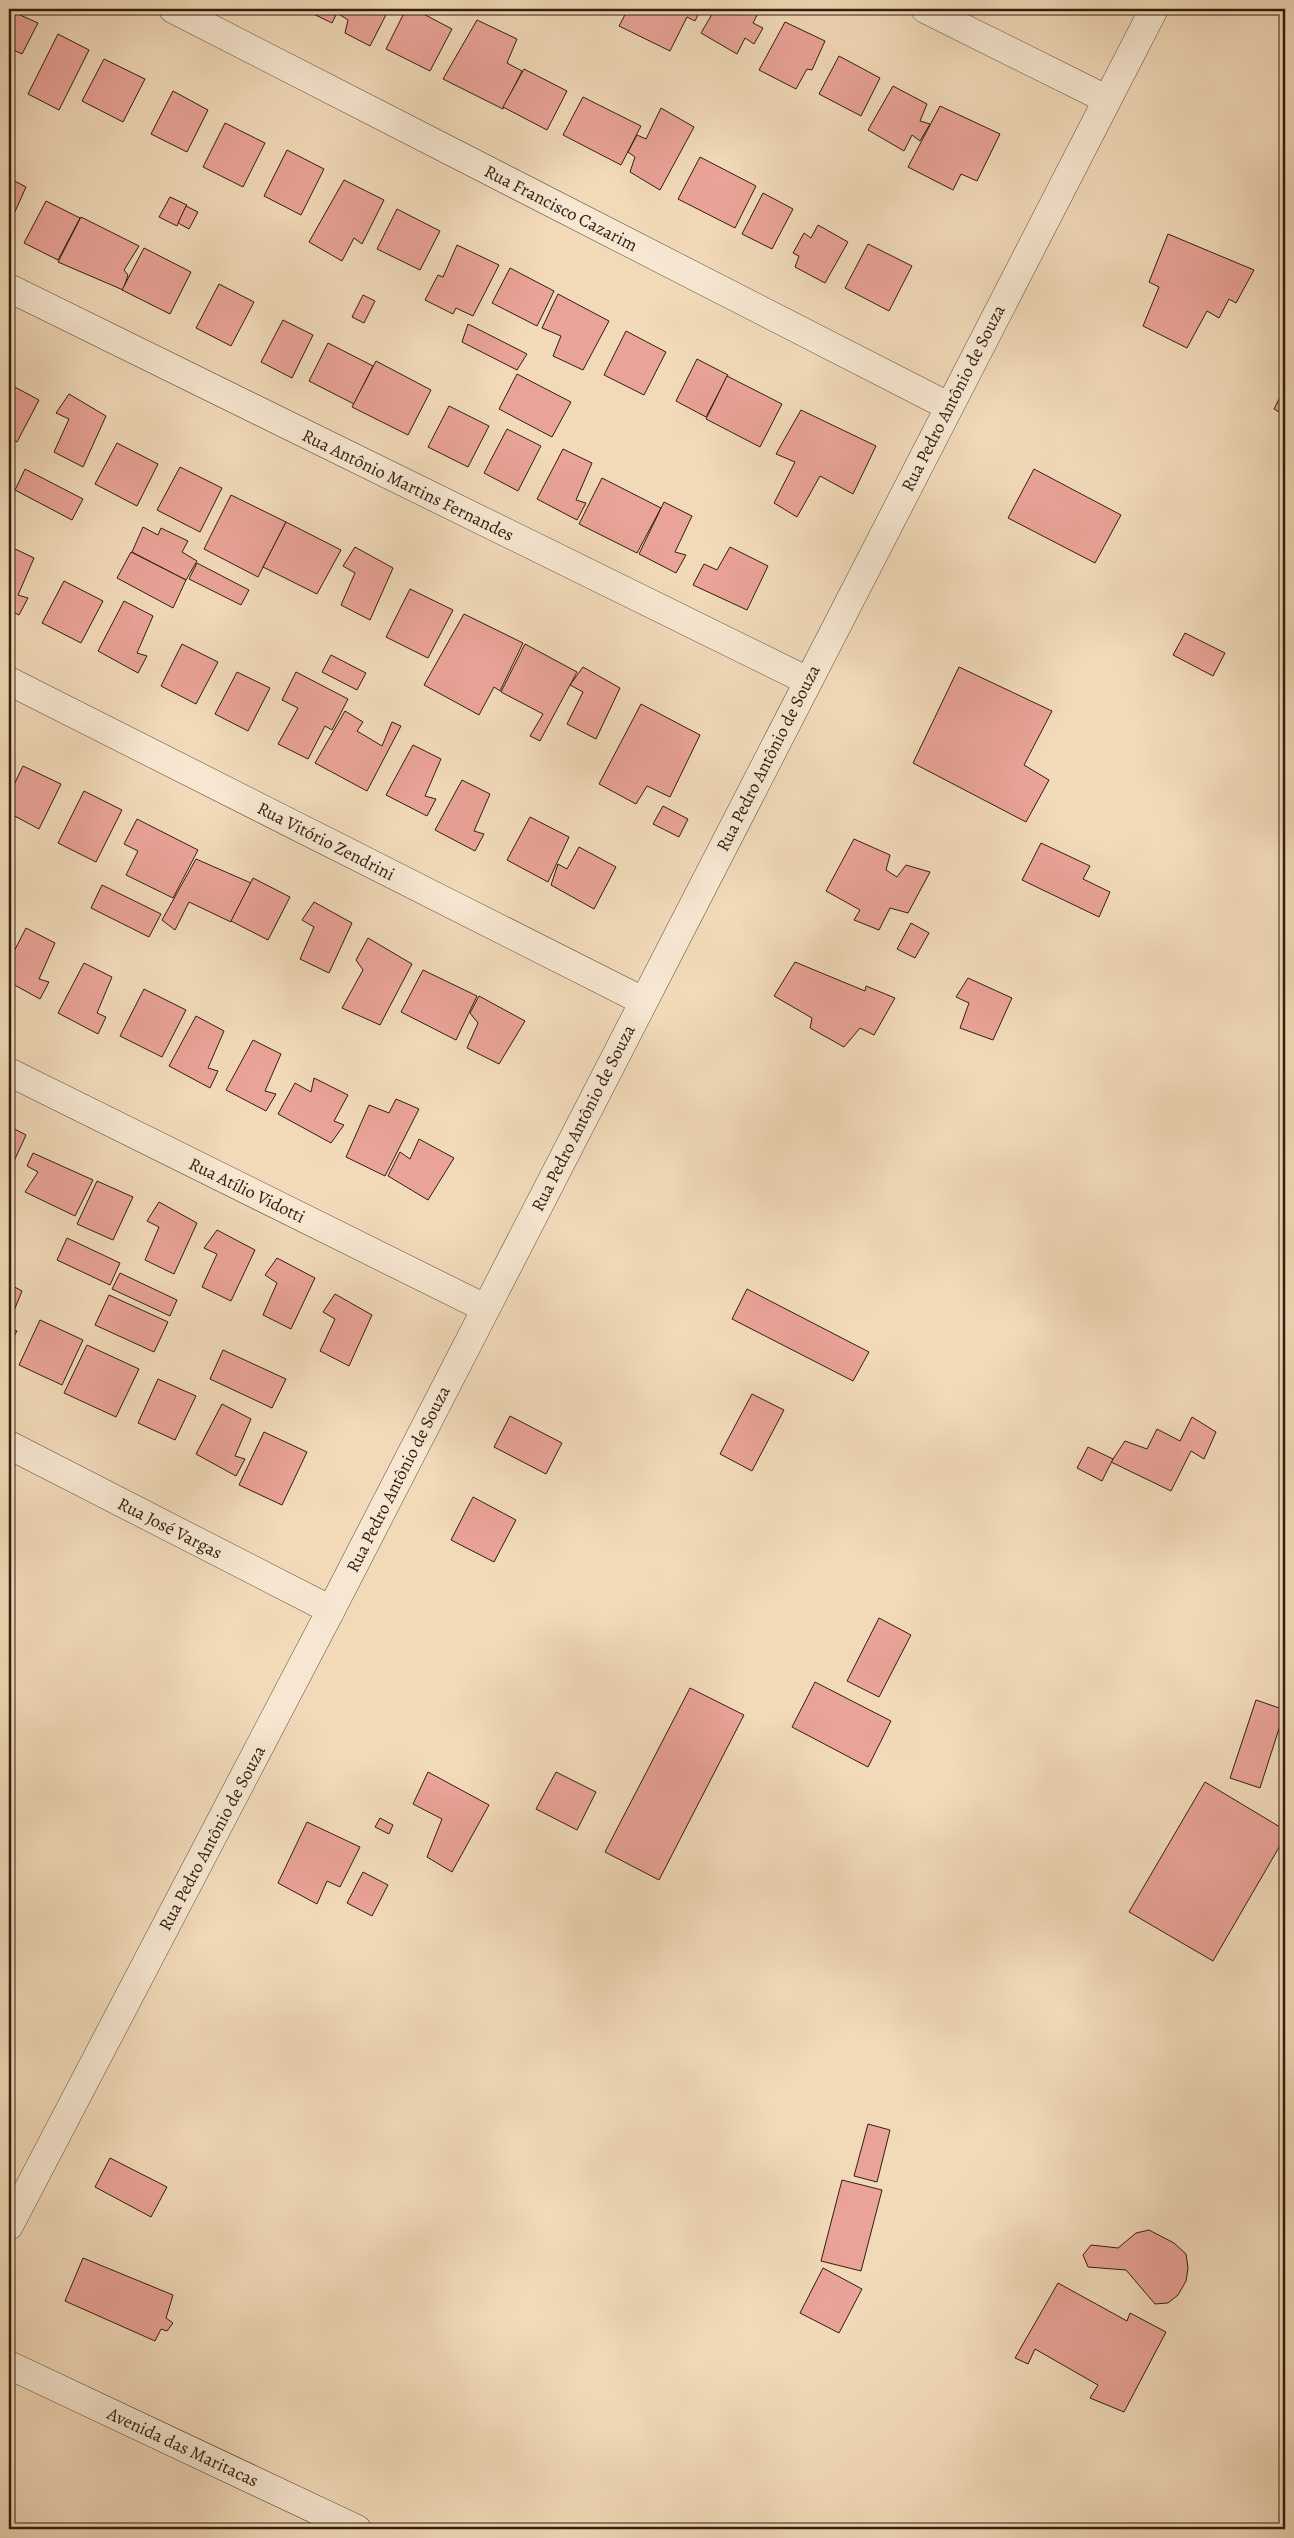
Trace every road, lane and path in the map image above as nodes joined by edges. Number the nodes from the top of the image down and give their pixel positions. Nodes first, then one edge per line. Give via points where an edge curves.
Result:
1 (173, 9) edge
2 (925, 9) edge
3 (1154, 9) edge
4 (1106, 99) junction
5 (9, 288) edge
6 (948, 406) junction
7 (9, 681) edge
8 (808, 681) junction
9 (643, 1001) junction
10 (9, 1072) edge
11 (485, 1308) junction
12 (9, 1445) edge
13 (331, 1610) junction
14 (9, 2226) edge
15 (9, 2365) edge
16 (357, 2529) edge

1 - 6 street, Rua Francisco Cazarim
2 - 4 street
3 - 4 street, Rua Pedro Antônio de Souza
4 - 6 street, Rua Pedro Antônio de Souza
5 - 8 street, Rua Antônio Martins Fernandes
6 - 8 street, Rua Pedro Antônio de Souza
7 - 9 street, Rua Vitório Zendrini
8 - 9 street, Rua Pedro Antônio de Souza
9 - 11 street, Rua Pedro Antônio de Souza
10 - 11 street, Rua Atílio Vidotti
11 - 13 street, Rua Pedro Antônio de Souza
12 - 13 street, Rua José Vargas
13 - 14 street, Rua Pedro Antônio de Souza
15 - 16 street, Avenida das Maritacas

